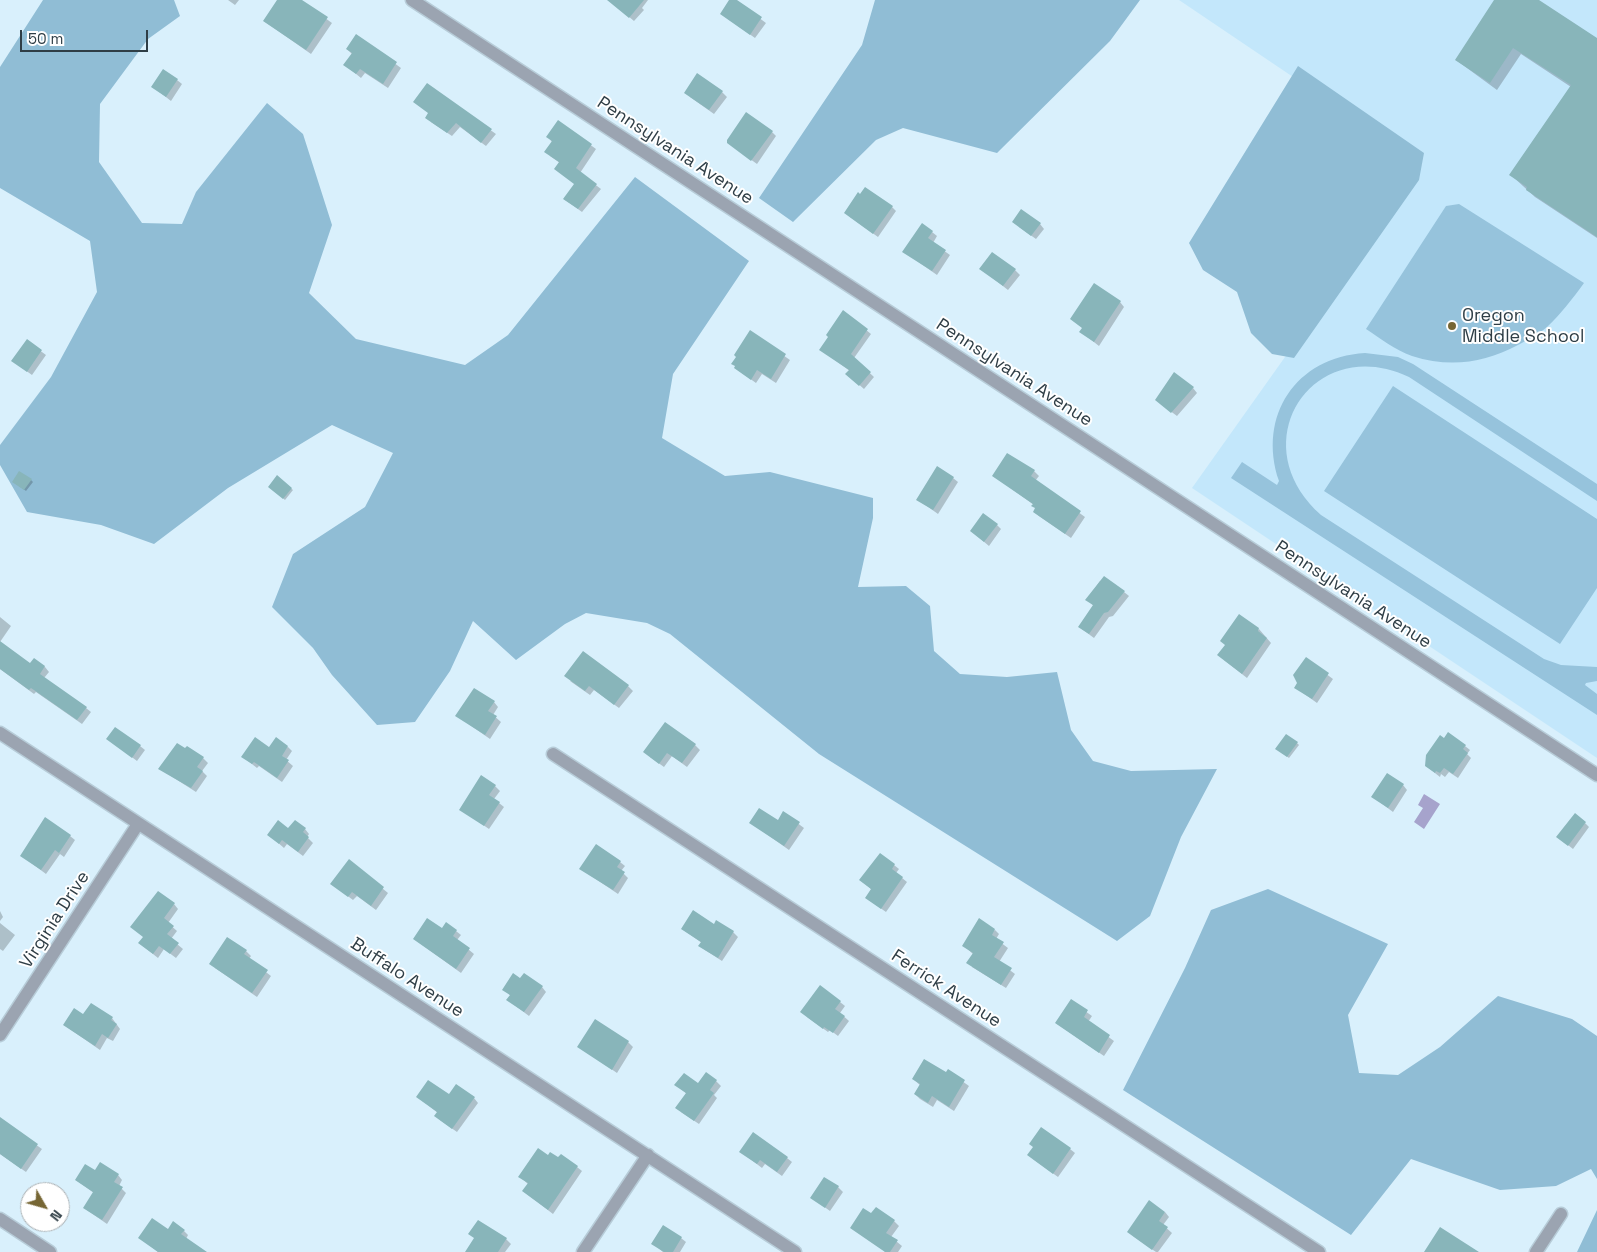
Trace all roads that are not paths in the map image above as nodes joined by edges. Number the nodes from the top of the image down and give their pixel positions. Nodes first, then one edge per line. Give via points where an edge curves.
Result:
1 (412, 0) edge
2 (0, 733) edge
3 (553, 754) dead end
4 (1597, 775) edge
5 (138, 824) junction
6 (0, 1035) edge
7 (648, 1155) junction
8 (1561, 1214) dead end
9 (0, 1219) edge
10 (50, 1252) edge
11 (583, 1252) edge
12 (795, 1252) edge
13 (1319, 1252) edge
14 (1536, 1252) edge

1 - 4 street, Pennsylvania Avenue
2 - 5 street, Buffalo Avenue
3 - 13 street, Ferrick Avenue
5 - 6 street, Virginia Drive
5 - 7 street, Buffalo Avenue
7 - 11 street
7 - 12 street, Buffalo Avenue
8 - 14 street
9 - 10 street

